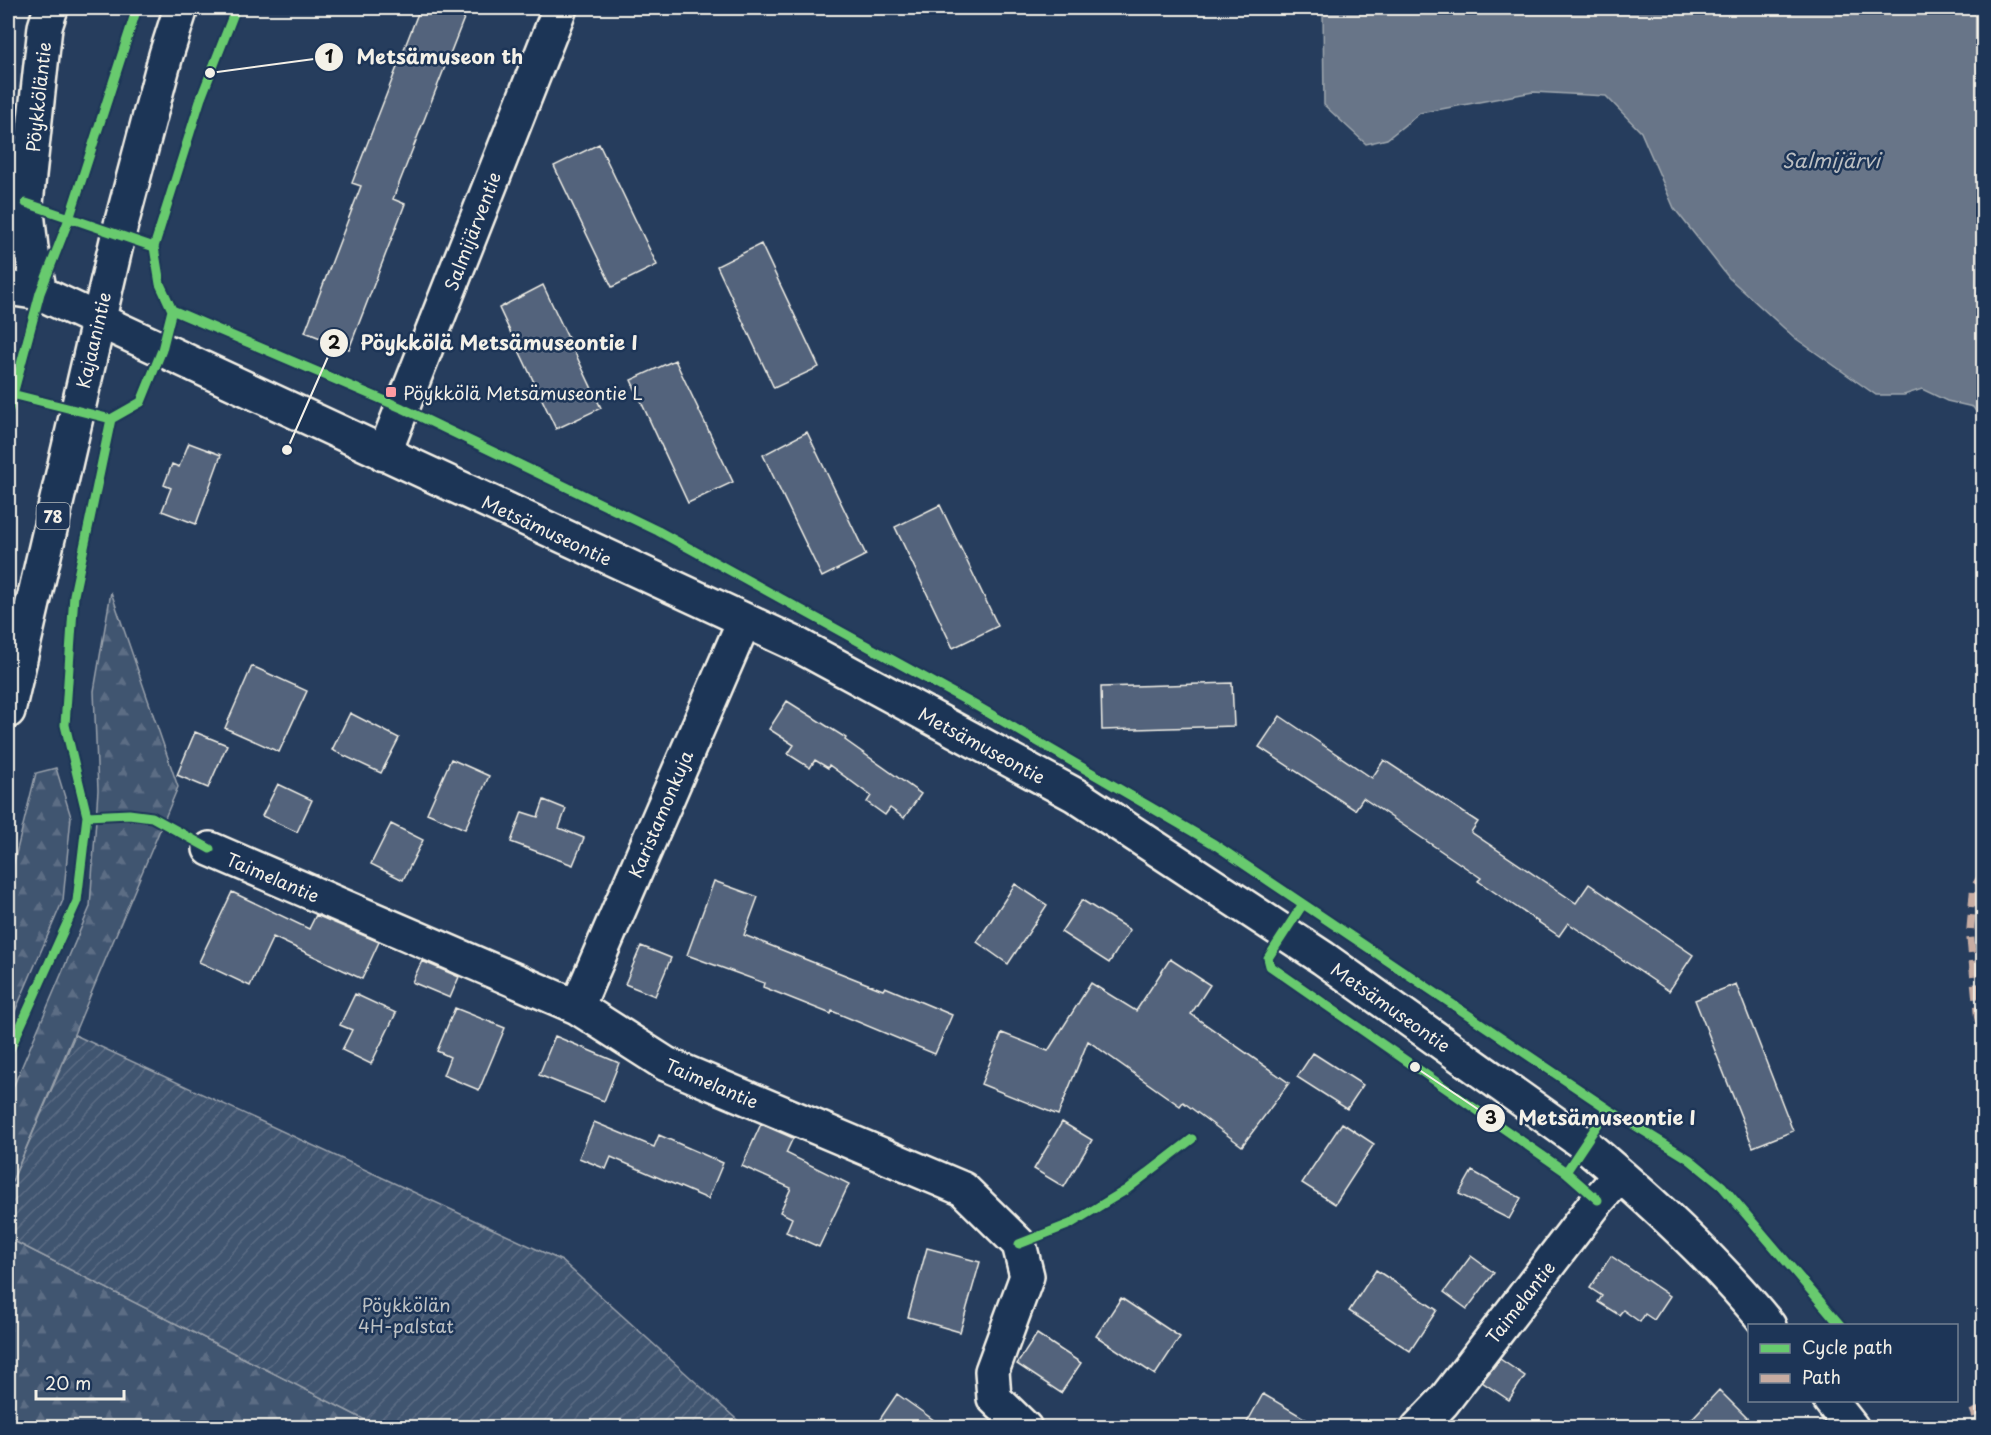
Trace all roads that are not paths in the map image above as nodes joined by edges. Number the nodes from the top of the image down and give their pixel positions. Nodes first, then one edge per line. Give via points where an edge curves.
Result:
1 (51, 8) edge
2 (181, 8) edge
3 (560, 8) edge
4 (8, 288) edge
5 (40, 293) junction
6 (97, 319) junction
7 (384, 454) junction
8 (744, 621) junction
9 (8, 711) edge
10 (210, 849) dead end
11 (577, 1007) junction
12 (1620, 1175) junction
13 (1767, 1324) edge
14 (1831, 1402) edge
15 (1025, 1428) edge
16 (1418, 1428) edge
17 (1852, 1428) edge

1 - 5 street, Pöykköläntie via 45,27 26,203
2 - 6 street, Kajaanintie / 78
3 - 7 street, Salmijärventie
4 - 5 street, Metsämuseontie
5 - 6 street, Metsämuseontie
6 - 7 street, Metsämuseontie
6 - 9 street, Kajaanintie / 78
7 - 8 street, Metsämuseontie
8 - 11 street, Karistamonkuja
8 - 12 street, Metsämuseontie via 796,644 1075,795 1323,958 1584,1144
10 - 11 street, Taimelantie
11 - 15 street, Taimelantie via 666,1064 963,1189 1019,1244 1027,1276 992,1371 994,1398
12 - 13 street, Metsämuseontie via 1743,1293
12 - 16 street, Taimelantie via 1443,1402
14 - 17 street

